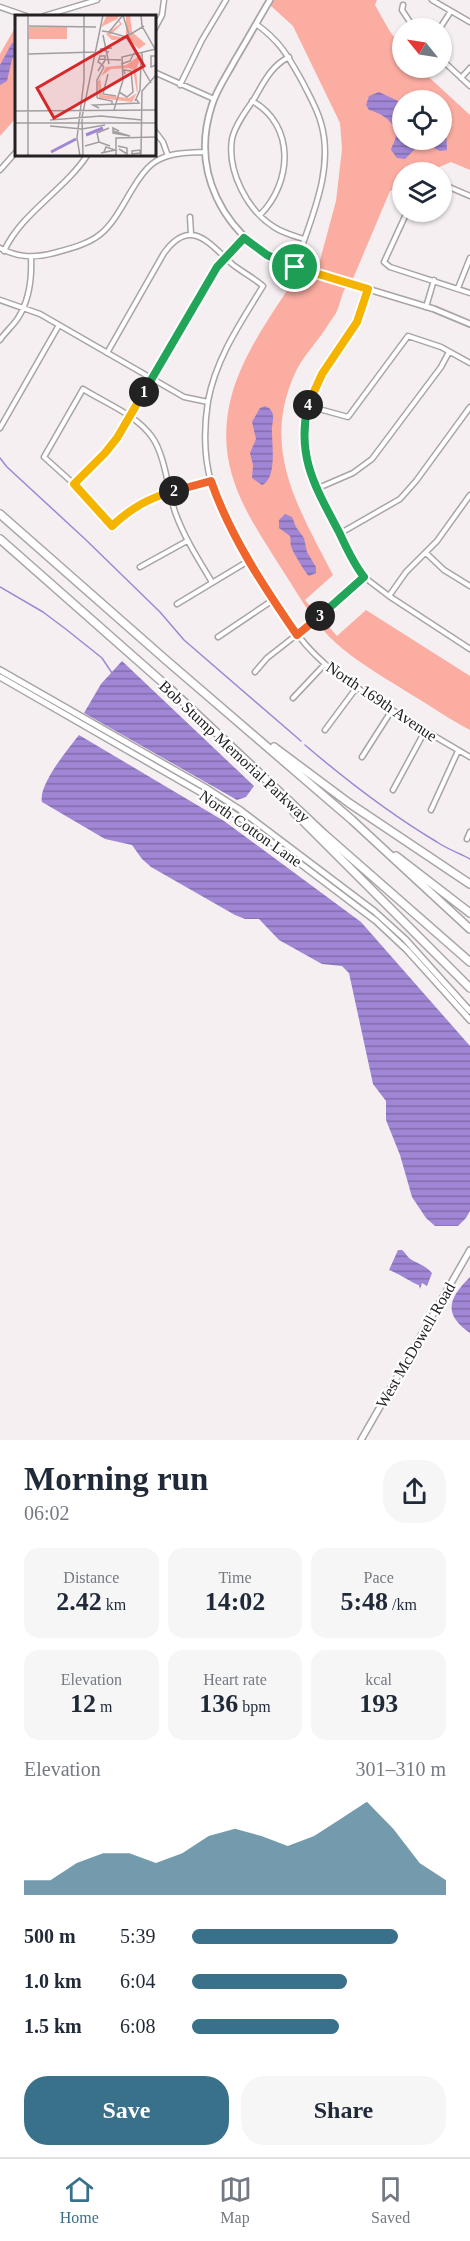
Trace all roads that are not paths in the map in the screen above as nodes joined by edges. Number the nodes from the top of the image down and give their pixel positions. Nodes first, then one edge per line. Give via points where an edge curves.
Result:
1 (96, 0) edge
2 (164, 0) edge
3 (226, 0) edge
4 (270, 0) edge
5 (432, 0) edge
6 (2, 1) edge
7 (403, 5) dead end
8 (0, 7) edge
9 (451, 11) junction
10 (23, 15) edge
11 (57, 15) edge
12 (406, 18) edge
13 (446, 18) edge
14 (470, 22) edge
15 (256, 24) junction
16 (156, 26) edge
17 (289, 57) junction
18 (470, 68) edge
19 (452, 69) edge
20 (156, 73) edge
21 (461, 78) junction
22 (180, 85) junction
23 (470, 86) edge
24 (214, 99) junction
25 (252, 101) junction
26 (156, 133) edge
27 (205, 152) junction
28 (15, 153) edge
29 (86, 156) edge
30 (168, 156) junction
31 (0, 170) edge
32 (452, 188) edge
33 (470, 196) edge
34 (260, 215) junction
35 (190, 217) dead end
36 (402, 222) edge
37 (191, 234) junction
38 (244, 238) junction
39 (304, 239) junction
40 (2, 250) edge
41 (31, 257) junction
42 (226, 257) junction
43 (470, 258) edge
44 (295, 267) junction
45 (434, 280) junction
46 (458, 288) junction
47 (368, 289) junction
48 (470, 293) edge
49 (0, 300) edge
50 (426, 306) junction
51 (23, 307) junction
52 (470, 324) edge
53 (59, 325) junction
54 (0, 340) edge
55 (449, 352) junction
56 (107, 353) junction
57 (470, 363) edge
58 (152, 379) junction
59 (208, 402) junction
60 (308, 406) junction
61 (470, 407) edge
62 (130, 417) junction
63 (0, 428) edge
64 (211, 481) junction
65 (74, 484) junction
66 (316, 489) junction
67 (169, 493) junction
68 (470, 495) edge
69 (0, 514) edge
70 (339, 534) junction
71 (0, 540) edge
72 (188, 541) junction
73 (426, 553) junction
74 (250, 560) junction
75 (140, 567) dead end
76 (364, 577) junction
77 (212, 582) junction
78 (470, 586) edge
79 (389, 596) junction
80 (273, 600) junction
81 (177, 604) dead end
82 (297, 635) junction
83 (218, 637) dead end
84 (470, 649) edge
85 (325, 664) junction
86 (0, 670) edge
87 (255, 672) dead end
88 (0, 677) edge
89 (357, 687) junction
90 (293, 698) dead end
91 (392, 710) junction
92 (242, 725) junction
93 (326, 730) dead end
94 (425, 731) junction
95 (222, 737) junction
96 (458, 750) junction
97 (362, 757) dead end
98 (470, 757) edge
99 (393, 790) dead end
100 (431, 810) dead end
101 (352, 820) junction
102 (470, 832) edge
103 (467, 839) dead end
104 (470, 884) edge
105 (470, 913) edge
106 (470, 929) edge
107 (470, 962) edge
108 (470, 988) edge
109 (470, 1011) edge
110 (470, 1020) edge
111 (470, 1250) edge
112 (361, 1440) edge

1 - 11 street
2 - 16 street
3 - 22 street
4 - 15 street
5 - 9 street
6 - 8 street
7 - 12 street
8 - 10 street
9 - 13 street
9 - 14 street
15 - 17 street
15 - 24 street
17 - 25 street via 272,70
17 - 39 street via 317,112 324,139 319,196
18 - 21 street
19 - 21 street
20 - 22 street
21 - 23 street
22 - 24 street
24 - 27 street
25 - 34 street via 234,133 232,150 240,184
25 - 34 street via 272,116 284,145 279,186 271,204
26 - 30 street
27 - 30 street
27 - 38 street via 215,194
28 - 31 street
29 - 40 street
30 - 41 street via 142,174 101,235 82,245
32 - 33 street
34 - 39 street via 280,231
35 - 37 street
36 - 45 street via 384,262
37 - 42 street
37 - 56 street via 172,242 164,253
38 - 42 street
38 - 44 street via 267,255
39 - 44 street
40 - 41 street
41 - 51 street via 30,287
42 - 58 street
42 - 59 street, North 169th Avenue via 263,286 221,360
43 - 46 street
44 - 47 street
45 - 46 street
45 - 50 street
46 - 48 street
47 - 50 street
47 - 60 street via 357,322 322,374
49 - 51 street
50 - 52 street
51 - 53 street
51 - 54 street
53 - 56 street
53 - 63 street
55 - 57 street
55 - 60 street via 408,336 348,417
55 - 66 street via 372,459
56 - 58 street
58 - 59 street via 184,397
58 - 62 street
59 - 64 street, North 169th Avenue via 205,444
60 - 66 street via 304,447
61 - 70 street via 405,494
62 - 65 street via 105,453
62 - 65 street via 83,389 44,457
62 - 67 street via 152,436
64 - 67 street
64 - 74 street, North 169th Avenue via 227,521
65 - 67 street via 112,526 129,510
66 - 70 street
67 - 72 street
68 - 73 street
69 - 92 highway, Bob Stump Memorial Parkway
70 - 76 street
71 - 95 highway, Bob Stump Memorial Parkway
72 - 75 street
72 - 77 street
73 - 78 street
73 - 79 street
74 - 77 street
74 - 80 street, North 169th Avenue
76 - 79 street
76 - 82 street
77 - 81 street
79 - 84 street
80 - 82 street, North 169th Avenue
80 - 83 street
82 - 85 street, North 169th Avenue
82 - 87 street
85 - 89 street, North 169th Avenue
85 - 90 street
86 - 109 main road, North Cotton Lane via 239,809 379,915
88 - 110 main road, North Cotton Lane via 240,818 387,931
89 - 91 street, North 169th Avenue
89 - 93 street
91 - 94 street, North 169th Avenue
91 - 97 street
92 - 101 highway, Bob Stump Memorial Parkway
92 - 104 highway
94 - 96 street, North 169th Avenue
94 - 99 street
95 - 107 highway, Bob Stump Memorial Parkway
95 - 108 highway
96 - 98 street, North 169th Avenue
96 - 100 street
101 - 105 highway
101 - 106 highway, Bob Stump Memorial Parkway
102 - 103 street
111 - 112 main road, West McDowell Road

